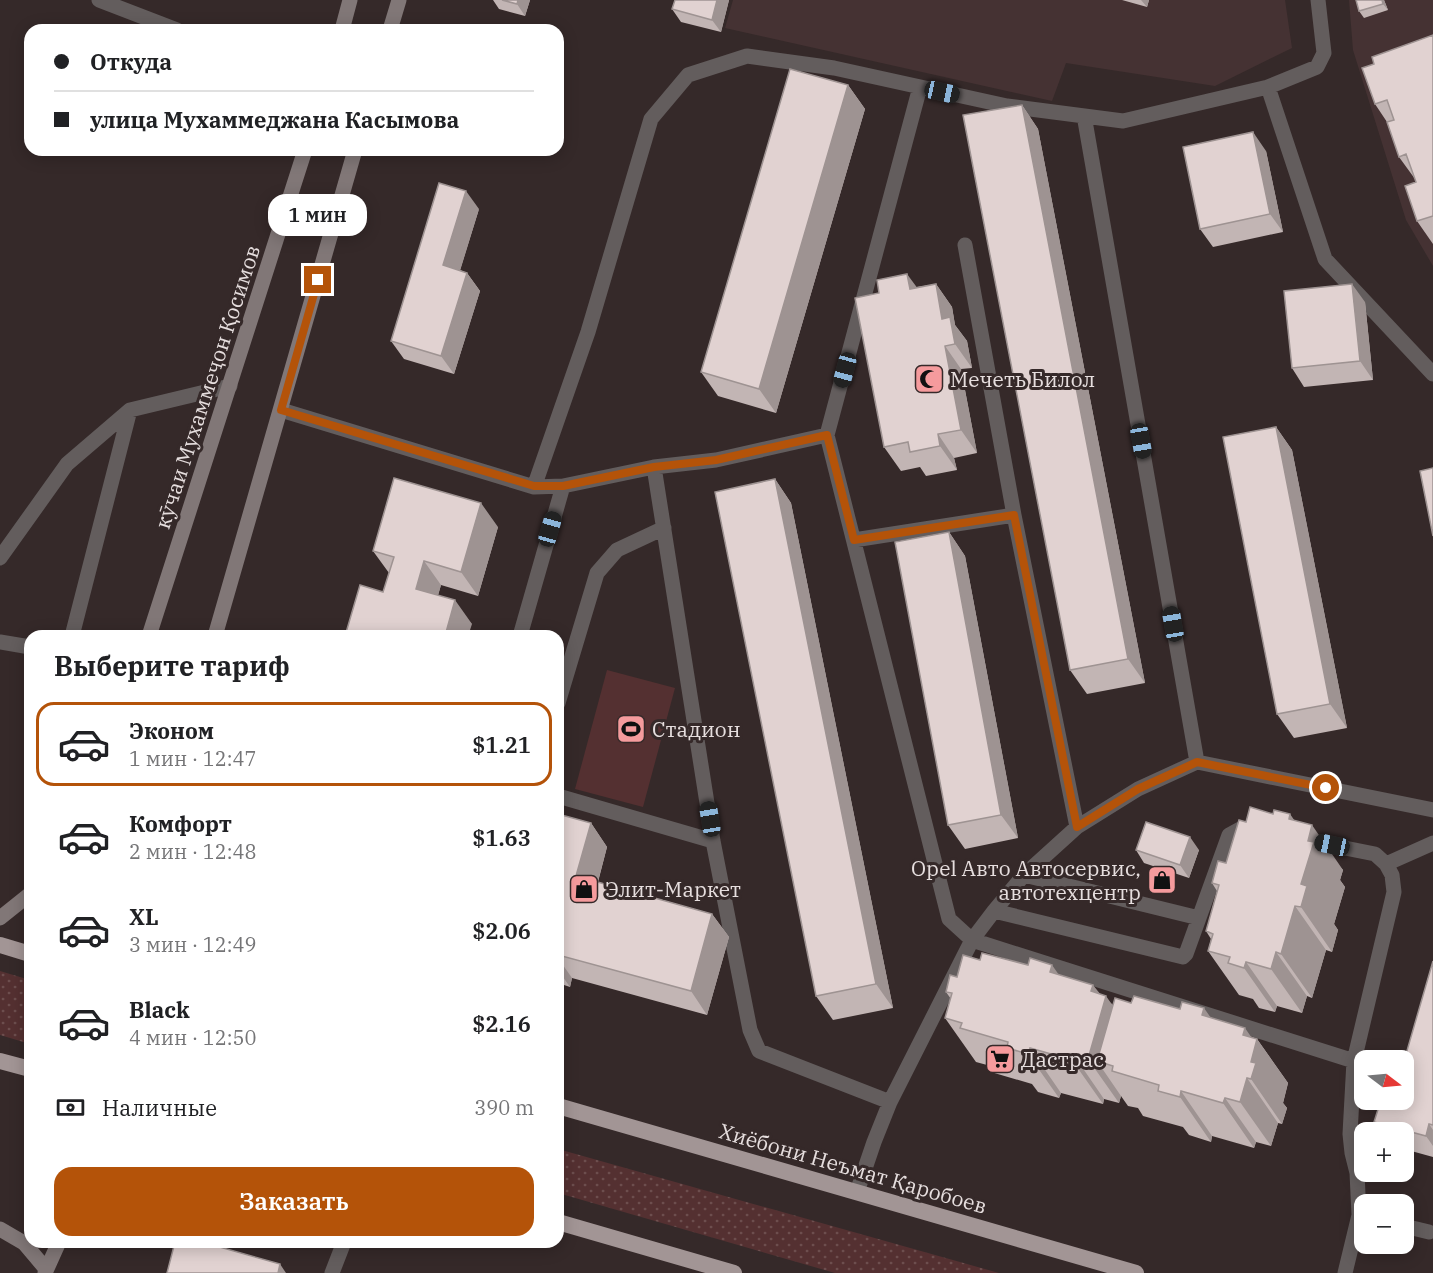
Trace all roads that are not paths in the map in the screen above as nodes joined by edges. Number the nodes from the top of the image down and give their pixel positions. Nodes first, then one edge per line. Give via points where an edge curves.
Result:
1 (99, 0) edge
2 (350, 0) edge
3 (399, 0) edge
4 (1318, 0) edge
5 (161, 24) edge
6 (344, 24) edge
7 (392, 24) edge
8 (921, 87) junction
9 (1268, 87) junction
10 (1085, 121) dead end
11 (303, 156) edge
12 (354, 156) edge
13 (965, 245) dead end
14 (1433, 374) edge
15 (230, 386) junction
16 (130, 410) junction
17 (281, 410) junction
18 (827, 435) junction
19 (654, 467) junction
20 (534, 486) junction
21 (563, 486) junction
22 (1014, 515) junction
23 (664, 528) junction
24 (854, 540) junction
25 (0, 558) edge
26 (74, 630) edge
27 (151, 630) edge
28 (217, 630) edge
29 (522, 630) edge
30 (0, 642) edge
31 (24, 646) edge
32 (564, 683) edge
33 (1197, 762) junction
34 (564, 798) edge
35 (1433, 810) edge
36 (1077, 827) junction
37 (1271, 833) edge
38 (1294, 837) edge
39 (713, 841) junction
40 (1433, 843) edge
41 (1386, 864) junction
42 (1024, 875) junction
43 (24, 899) edge
44 (994, 910) junction
45 (0, 918) edge
46 (1199, 918) junction
47 (972, 940) junction
48 (0, 945) edge
49 (24, 952) edge
50 (1357, 1050) edge
51 (0, 1061) edge
52 (1354, 1061) joint
53 (24, 1067) edge
54 (891, 1102) junction
55 (564, 1108) edge
56 (857, 1192) junction
57 (1360, 1194) edge
58 (564, 1224) edge
59 (1414, 1228) edge
60 (0, 1229) edge
61 (1429, 1232) dead end
62 (1354, 1242) edge
63 (24, 1243) edge
64 (28, 1248) edge
65 (56, 1248) edge
66 (342, 1248) edge
67 (45, 1271) edge
68 (332, 1273) edge
69 (734, 1273) edge
70 (1136, 1273) edge
71 (1345, 1273) edge

1 - 5 lane
2 - 6 main road
3 - 7 main road
4 - 9 lane via 1324,53 1317,67
8 - 9 lane via 1007,106 1123,122
8 - 18 lane
8 - 20 lane via 834,68 747,56 688,75 651,119 588,332
9 - 14 lane via 1325,259
10 - 33 lane
11 - 15 main road, кӯчаи Мухаммеҷон Қосимов
12 - 17 main road
13 - 22 lane
15 - 16 lane
15 - 27 main road, кӯчаи Мухаммеҷон Қосимов
16 - 25 lane via 67,464
16 - 26 lane
17 - 20 lane
17 - 28 main road
18 - 19 lane via 716,460
18 - 24 lane
19 - 21 lane
19 - 23 lane
20 - 21 lane
21 - 29 lane
22 - 24 lane
22 - 36 lane
23 - 32 lane via 617,550 597,573
23 - 39 lane
24 - 47 lane via 949,919
30 - 31 lane
33 - 35 lane
33 - 36 lane via 1138,789
34 - 39 lane
36 - 42 lane
37 - 46 lane via 1248,828 1230,835
38 - 41 lane via 1375,854
39 - 54 lane via 750,1030 759,1051
40 - 41 lane
41 - 50 lane via 1394,892
42 - 44 lane
42 - 46 lane
43 - 45 main road
44 - 46 lane via 1179,957 1186,954
44 - 47 lane
47 - 52 lane
47 - 54 lane
48 - 49 highway
51 - 53 highway
52 - 57 lane via 1350,1134
54 - 56 lane
55 - 56 highway, Хиёбони Неъмат Қаробоев
56 - 70 highway, Хиёбони Неъмат Қаробоев
58 - 69 highway
59 - 61 lane
60 - 63 main road
62 - 71 lane
64 - 67 main road
65 - 67 main road
66 - 68 lane

